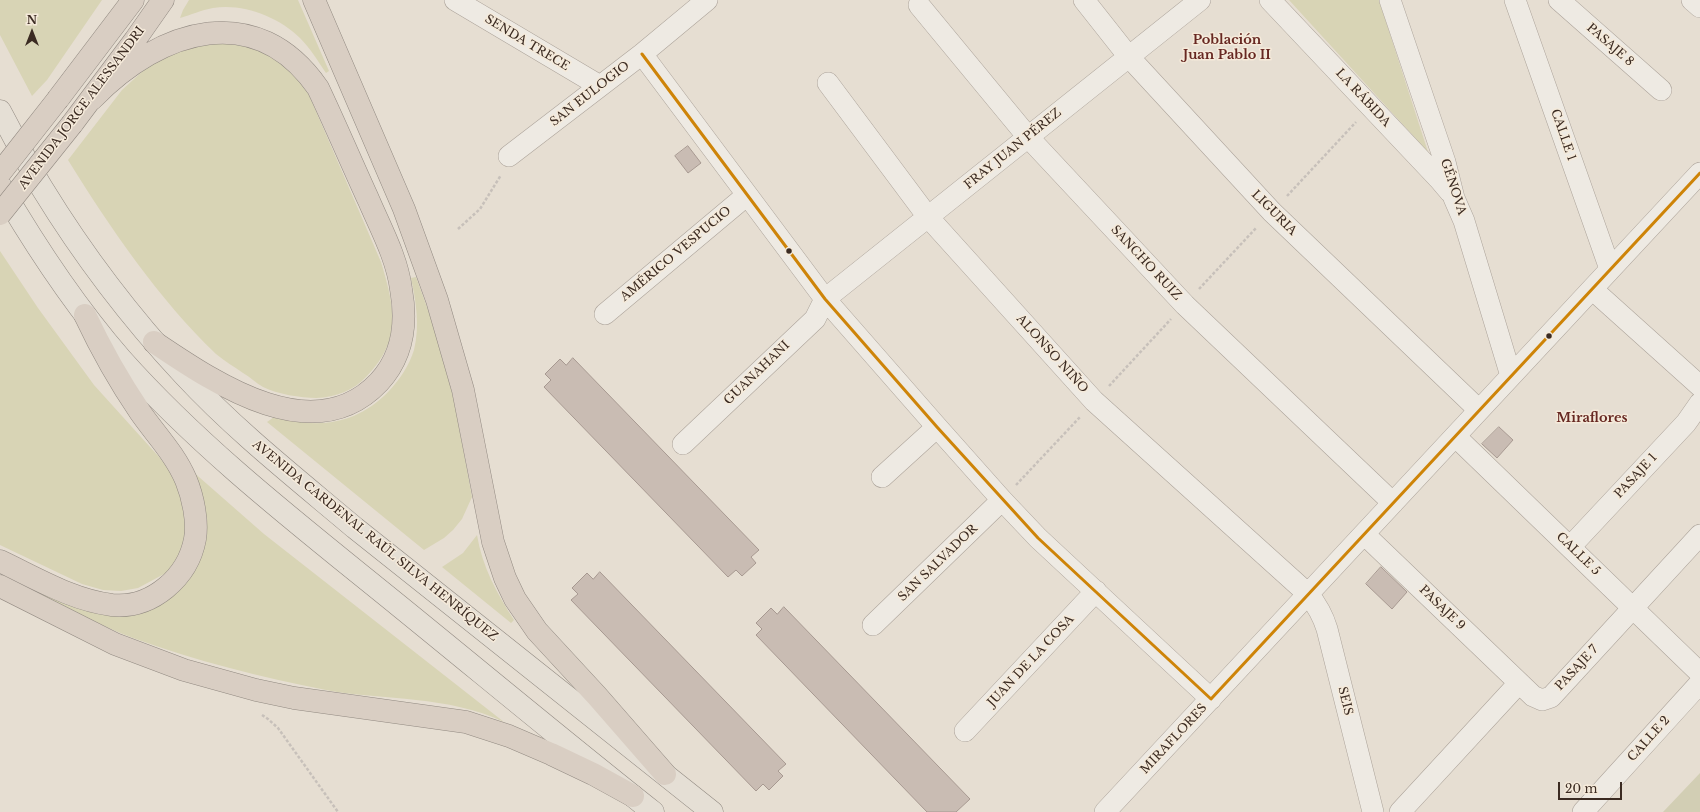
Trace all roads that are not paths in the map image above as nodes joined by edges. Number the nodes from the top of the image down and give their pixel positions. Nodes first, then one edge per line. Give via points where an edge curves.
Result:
1 (133, 0) edge
2 (163, 0) edge
3 (314, 0) edge
4 (455, 0) edge
5 (1084, 0) edge
6 (1200, 0) edge
7 (1270, 0) edge
8 (1390, 0) edge
9 (1516, 0) edge
10 (1559, 0) edge
11 (1692, 0) edge
12 (694, 3) edge
13 (919, 5) dead end
14 (1700, 7) edge
15 (642, 54) junction
16 (1129, 57) junction
17 (828, 83) dead end
18 (600, 86) junction
19 (1661, 90) dead end
20 (92, 99) junction
21 (0, 111) edge
22 (1028, 137) junction
23 (509, 156) road end
24 (1700, 173) edge
25 (0, 183) edge
26 (747, 195) junction
27 (1454, 198) junction
28 (0, 214) edge
29 (928, 217) junction
30 (1610, 269) junction
31 (1592, 289) junction
32 (825, 299) junction
33 (605, 314) dead end
34 (85, 315) junction
35 (154, 342) junction
36 (1511, 376) junction
37 (1700, 386) edge
38 (1700, 403) edge
39 (1479, 410) junction
40 (937, 427) junction
41 (1455, 436) junction
42 (683, 444) dead end
43 (882, 477) dead end
44 (1002, 500) junction
45 (1393, 503) junction
46 (1364, 534) junction
47 (1700, 535) edge
48 (1570, 547) junction
49 (0, 561) edge
50 (0, 586) edge
51 (1096, 591) junction
52 (1308, 594) junction
53 (1633, 608) junction
54 (873, 625) dead end
55 (1700, 673) edge
56 (1519, 683) junction
57 (1700, 683) edge
58 (1211, 699) junction
59 (965, 731) dead end
60 (665, 774) junction
61 (633, 796) junction
62 (653, 812) edge
63 (712, 812) edge
64 (1105, 812) edge
65 (1373, 812) edge
66 (1400, 812) edge
67 (1583, 812) edge

1 - 25 highway, AVENIDA JORGE ALESSANDRI, bridge
2 - 20 highway, AVENIDA JORGE ALESSANDRI
3 - 60 highway via 404,209 437,300 463,390 493,542 505,578 515,599 537,631 598,696
4 - 18 street, SENDA TRECE
5 - 16 street, LIGURIA
6 - 16 street, FRAY JUAN PÉREZ
7 - 27 street, LA RÁBIDA
8 - 27 street, GÉNOVA via 1445,162
9 - 30 street, CALLE 1
10 - 19 street, PASAJE 8
11 - 14 street
12 - 15 street, SAN EULOGIO
13 - 22 street, SANCHO RUIZ
15 - 18 street, SAN EULOGIO
15 - 26 street
16 - 22 street, FRAY JUAN PÉREZ
16 - 39 street, LIGURIA via 1272,212
17 - 29 street, ALONSO NIÑO
18 - 23 street, SAN EULOGIO
20 - 28 highway, AVENIDA JORGE ALESSANDRI, bridge
20 - 35 highway via 113,77 137,58 190,27 215,20 230,20 245,22 272,33 293,51 318,88 389,247 401,288 404,330 391,366 372,389 358,399 331,410 288,410 256,400 211,378
21 - 35 main road, AVENIDA CARDENAL RAÚL SILVA HENRÍQUEZ via 21,152 64,223 94,266
22 - 29 street, FRAY JUAN PÉREZ
22 - 45 street, SANCHO RUIZ via 1185,305
24 - 30 street, MIRAFLORES
25 - 34 main road via 39,249
26 - 32 street
26 - 33 street, AMÉRICO VESPUCIO
27 - 36 street, GÉNOVA via 1464,221
29 - 32 street, FRAY JUAN PÉREZ
29 - 52 street, ALONSO NIÑO via 1094,401
30 - 31 street, MIRAFLORES
31 - 36 street, MIRAFLORES
31 - 37 street
32 - 40 street
32 - 42 street, GUANAHANI via 815,318
34 - 49 highway via 119,380 174,457 187,481 195,525 191,554 184,568 165,589 142,601 114,605 78,597
34 - 61 main road via 152,392 244,477 300,526
35 - 60 main road, AVENIDA CARDENAL RAÚL SILVA HENRÍQUEZ via 217,409 304,486
36 - 39 street, MIRAFLORES
38 - 48 street, PASAJE 1 via 1686,423
39 - 41 street, MIRAFLORES
40 - 43 street
40 - 44 street
41 - 45 street, MIRAFLORES
41 - 48 street, CALLE 5
44 - 51 street via 1038,538
44 - 54 street, SAN SALVADOR
45 - 46 street, MIRAFLORES
46 - 52 street, MIRAFLORES
46 - 56 street, PASAJE 9
47 - 53 street, PASAJE 7
48 - 53 street, CALLE 5
50 - 61 highway via 109,641 184,670 294,698 466,722 552,754
51 - 58 street
51 - 59 street, JUAN DE LA COSA
52 - 58 street, MIRAFLORES
52 - 65 street, SEIS via 1319,609 1327,629
53 - 55 street, CALLE 5
53 - 56 street, PASAJE 7 via 1551,697 1537,699
56 - 66 street
57 - 67 street, CALLE 2
58 - 64 street, MIRAFLORES
60 - 63 main road, AVENIDA CARDENAL RAÚL SILVA HENRÍQUEZ
61 - 62 main road

